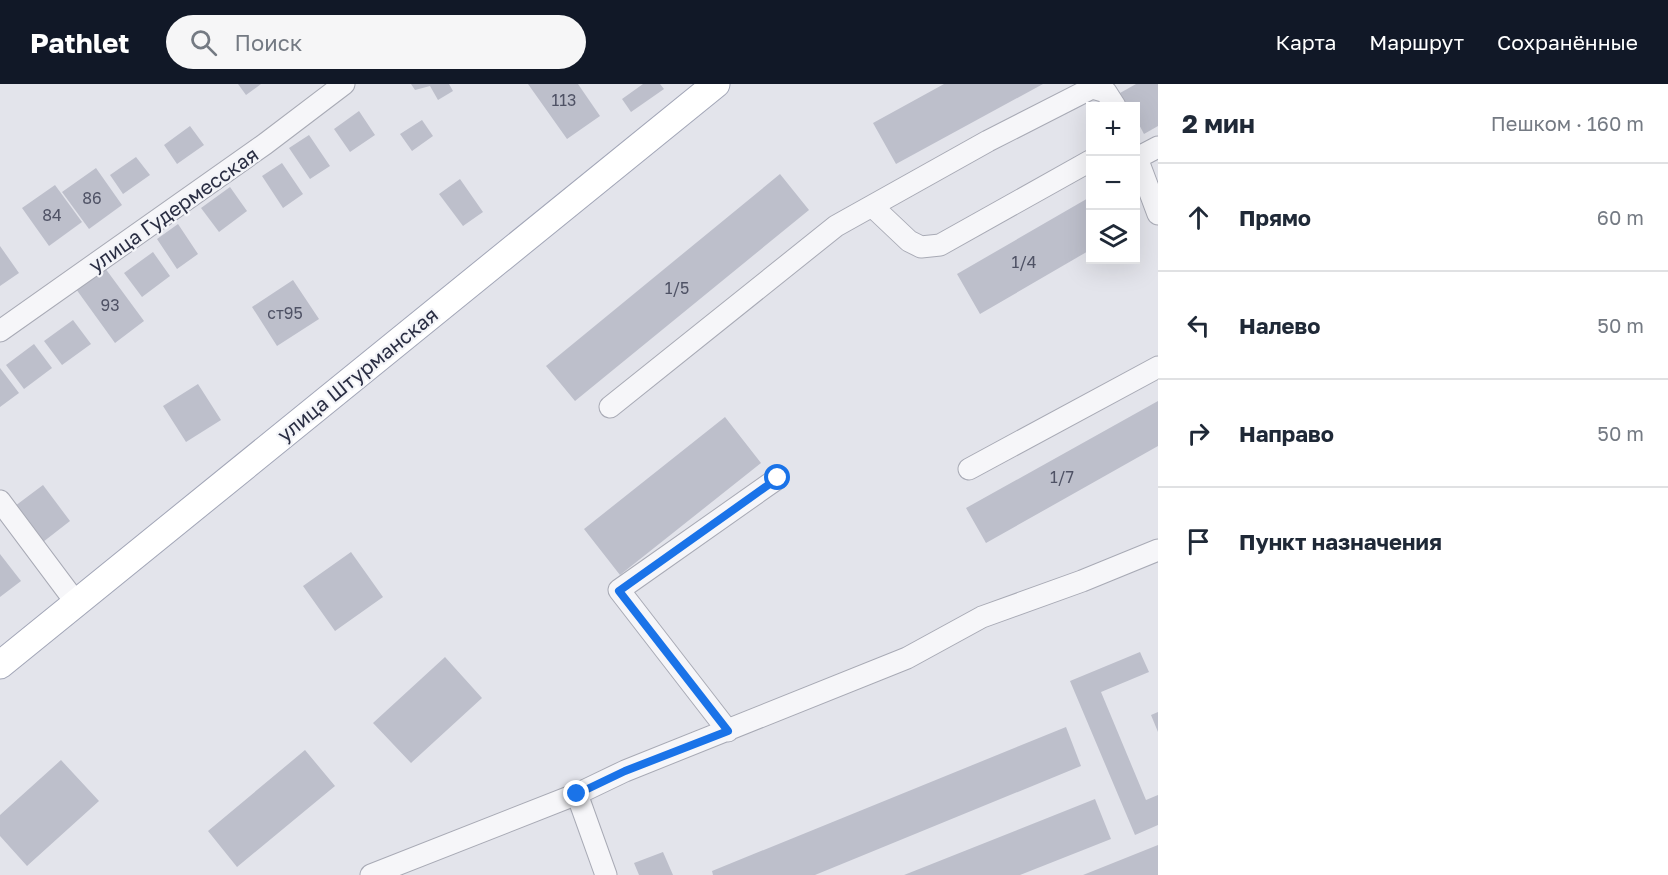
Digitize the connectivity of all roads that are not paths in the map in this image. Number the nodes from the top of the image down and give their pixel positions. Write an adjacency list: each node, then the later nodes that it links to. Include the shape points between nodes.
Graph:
1 (344, 84): 10 (street, улица Гудермесская)
2 (716, 84): 17 (main road, улица Штурманская)
3 (1112, 102): 8 (street, via 1106,92 1092,88)
4 (1158, 147): 5 (street)
5 (1138, 156)
6 (1086, 164): 8 (street, via 940,244 921,248)
7 (1140, 167): 9 (street)
8 (872, 206): 12 (street, via 836,226)
9 (1158, 214)
10 (0, 331)
11 (1158, 366): 13 (street)
12 (610, 407)
13 (969, 469)
14 (778, 478): 19 (street, via 619,591)
15 (0, 501): 17 (street)
16 (1158, 550): 19 (street, via 982,617 907,658)
17 (77, 604): 18 (main road, улица Штурманская)
18 (0, 665)
19 (728, 731): 20 (street)
20 (577, 794): 21 (street); 22 (street)
21 (371, 875)
22 (606, 875)

